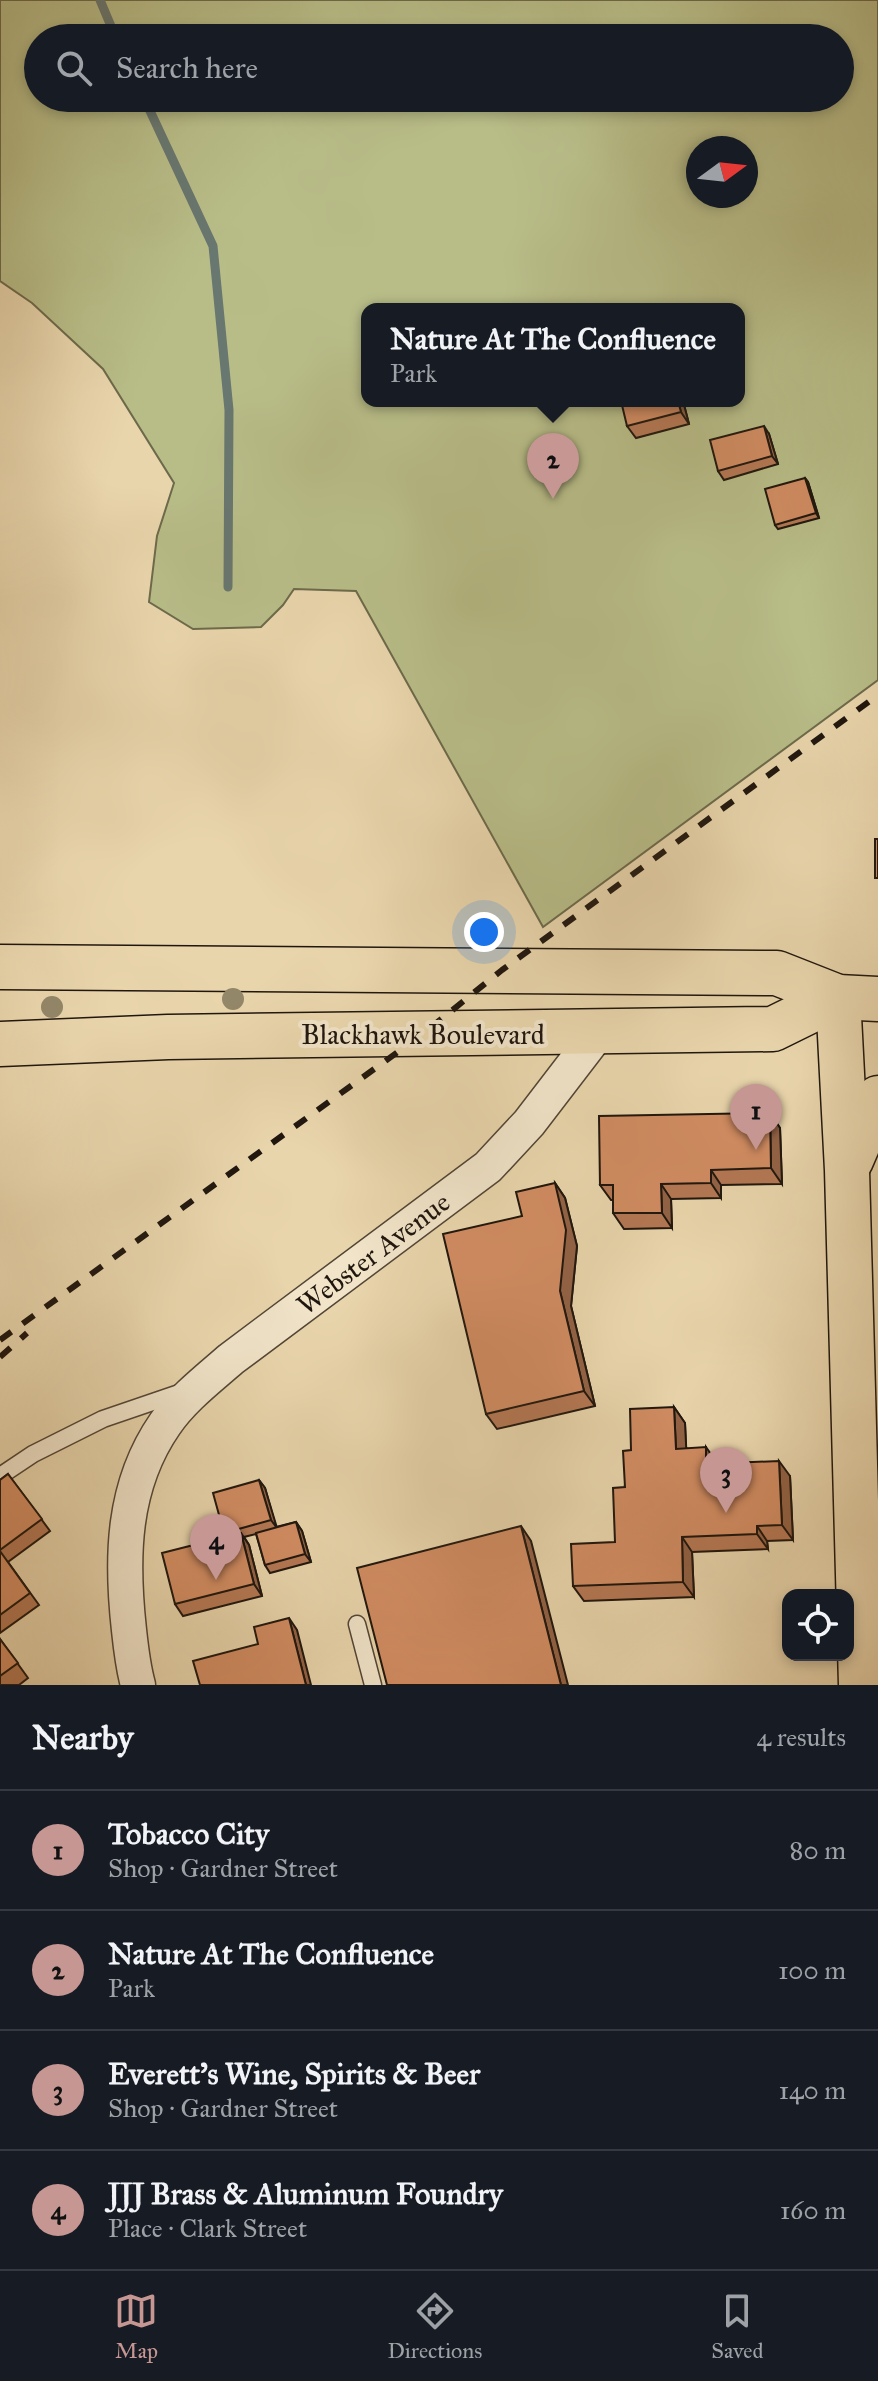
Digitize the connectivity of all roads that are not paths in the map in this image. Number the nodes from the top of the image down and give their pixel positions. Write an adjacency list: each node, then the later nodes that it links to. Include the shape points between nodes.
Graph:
1 (0, 967): 2 (main road, via 777,973)
2 (858, 998): 3 (main road, Blackhawk Boulevard, via 773,1029); 6 (main road)
3 (598, 1033): 4 (main road, Blackhawk Boulevard); 7 (street, Webster Avenue, via 488,1167)
4 (0, 1044)
5 (878, 1098): 6 (main road)
6 (847, 1170): 12 (main road)
7 (199, 1387): 8 (lane, via 103,1419); 10 (street, Webster Avenue, via 166,1423 142,1465 130,1504 124,1557)
8 (0, 1476)
9 (357, 1624): 11 (lane)
10 (130, 1681)
11 (373, 1685)
12 (861, 1685)

